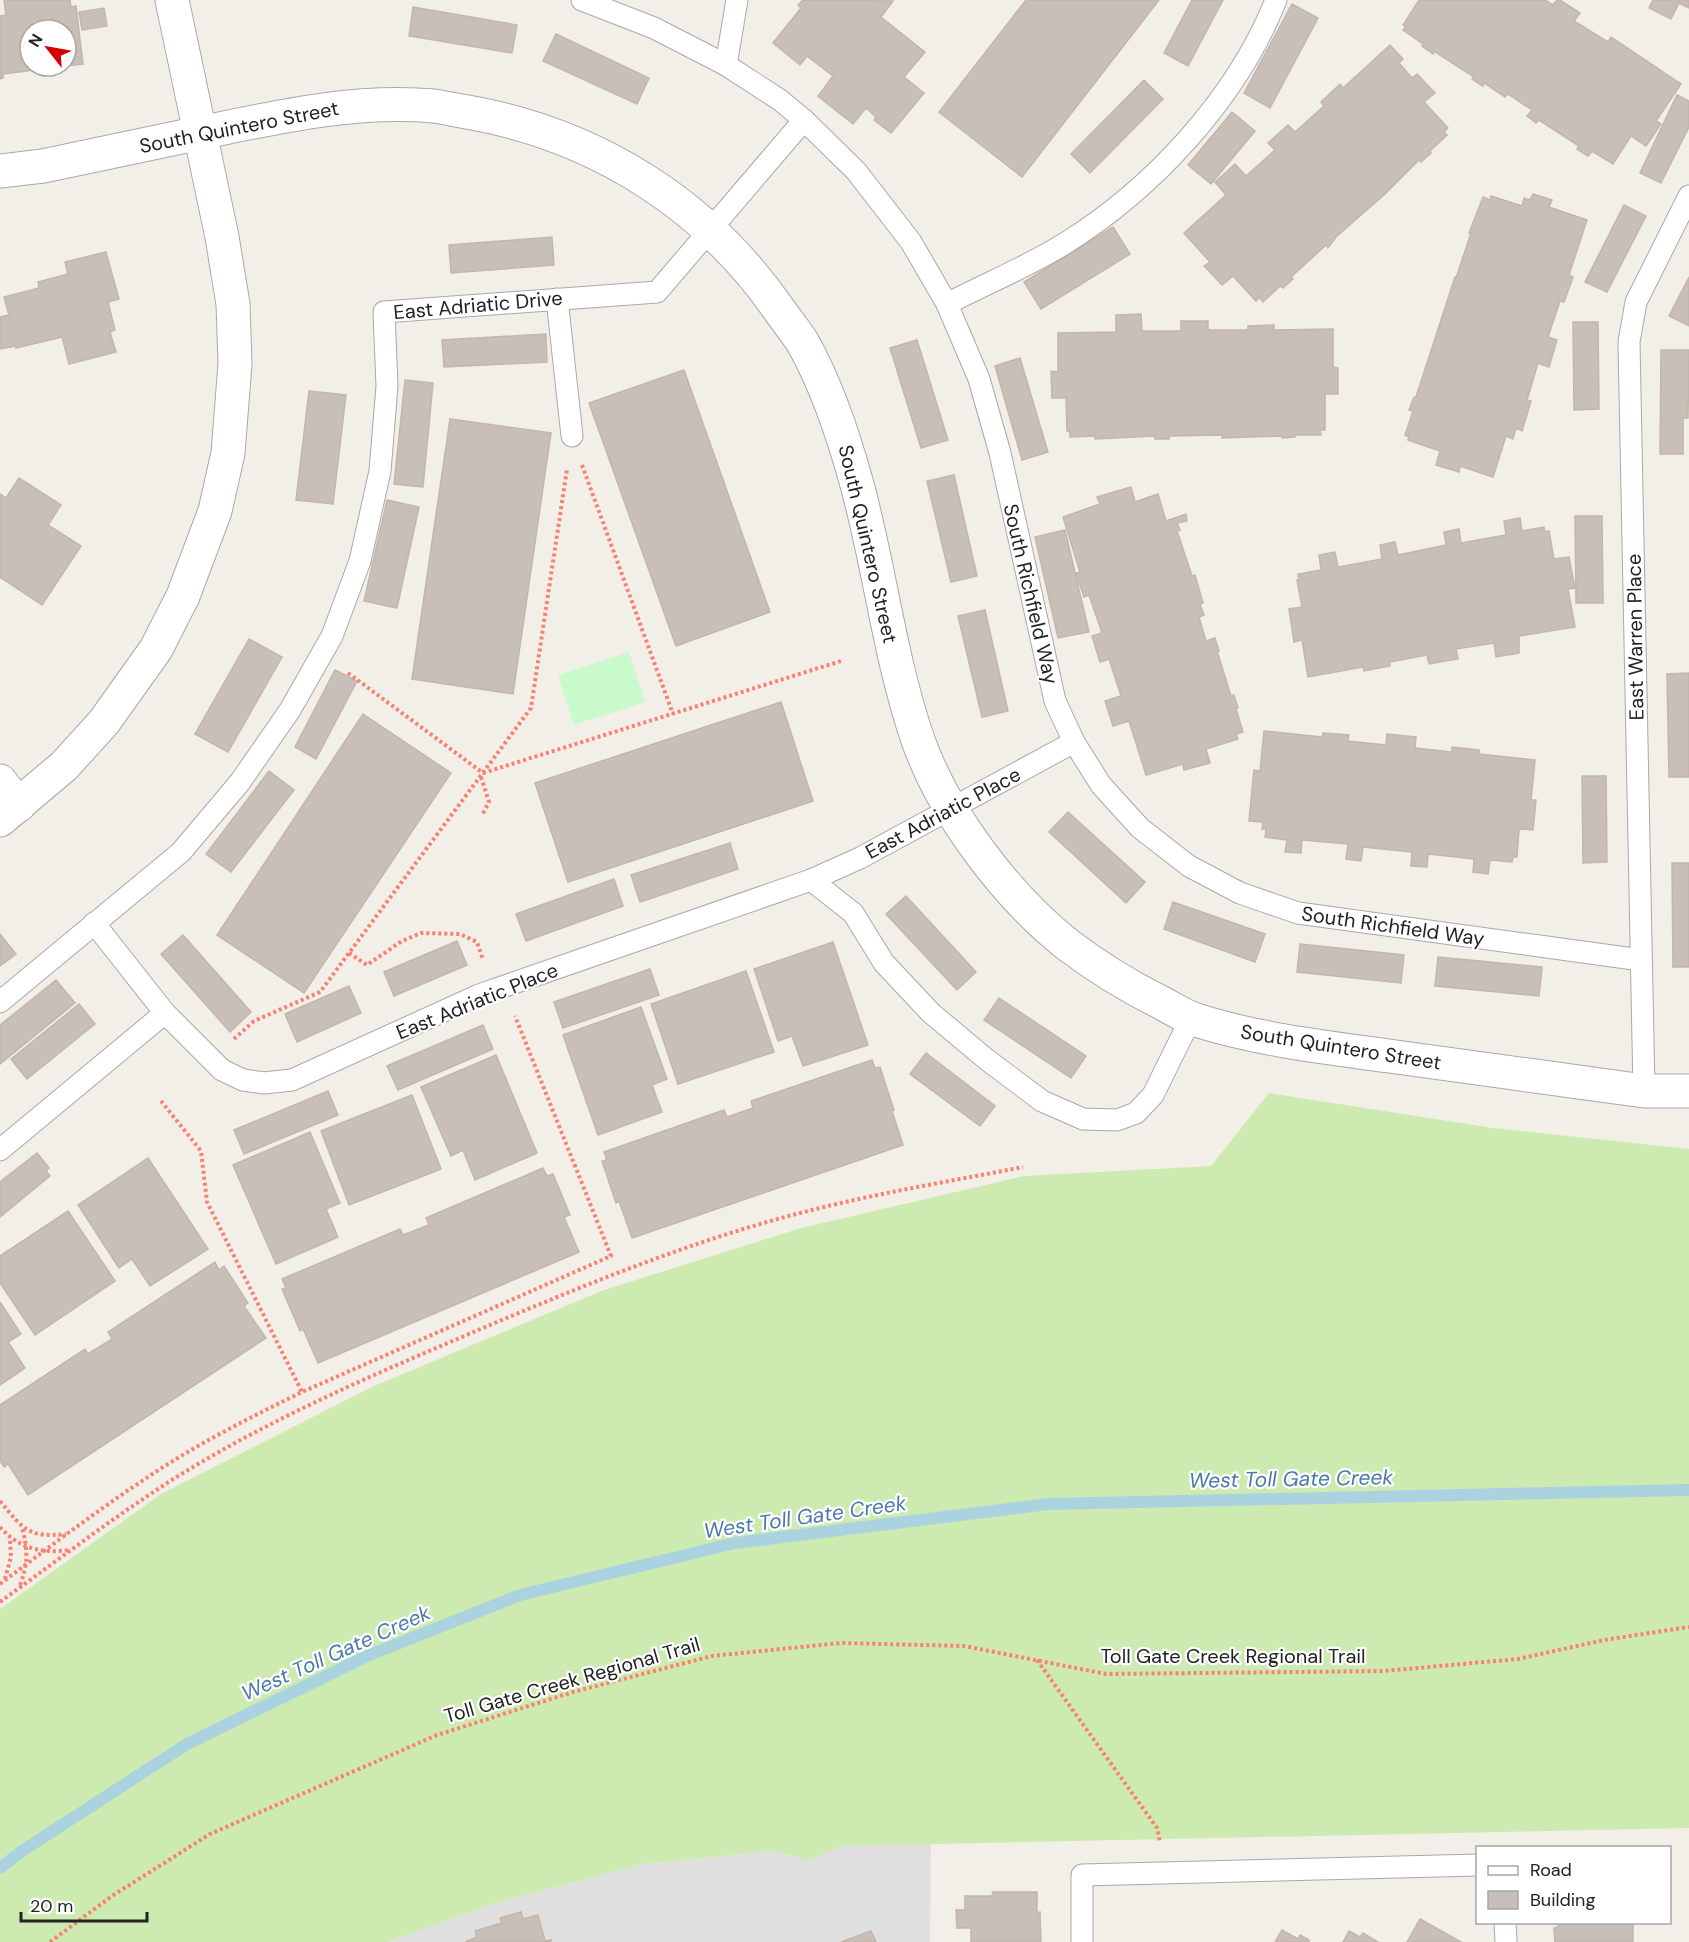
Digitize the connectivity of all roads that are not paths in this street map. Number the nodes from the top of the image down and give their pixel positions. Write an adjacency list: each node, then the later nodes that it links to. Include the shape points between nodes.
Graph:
1 (172, 0): 7 (street)
2 (582, 0): 5 (lane, South Richfield Way, via 654,28)
3 (737, 0): 5 (lane)
4 (1276, 0): 12 (lane, via 1234,79 1188,140 1130,197 1064,244)
5 (726, 65): 6 (lane, South Richfield Way)
6 (804, 120): 10 (lane, East Adriatic Drive); 12 (lane, South Richfield Way, via 856,171 911,242)
7 (200, 133): 8 (street, South Quintero Street); 10 (street, South Quintero Street, via 285,115 360,105 435,106 509,120 580,144 619,165 688,210); 15 (street, via 233,304 235,352 228,453 214,511 183,596 156,648 104,722 64,766)
8 (0, 171)
9 (1689, 196): 19 (lane, East Warren Place, via 1636,302 1629,342)
10 (710, 230): 11 (lane, East Adriatic Drive, via 657,292); 16 (street, South Quintero Street, via 759,281 802,343 835,411 857,483 897,670 919,743)
11 (557, 299): 13 (lane); 18 (lane, East Adriatic Drive, via 384,312 387,386 380,471 360,561 332,636 290,710 240,782 180,852)
12 (947, 304): 14 (lane, South Richfield Way, via 979,379 1000,453 1055,701)
13 (572, 436)
14 (1074, 742): 16 (lane, East Adriatic Place); 19 (lane, South Richfield Way, via 1101,785 1140,828 1189,866 1240,893 1298,913)
15 (6, 802)
16 (951, 808): 17 (lane, East Adriatic Place); 22 (street, South Quintero Street, via 1012,892 1066,944 1129,986)
17 (811, 880): 21 (lane, East Adriatic Place, via 479,995 292,1080 243,1080 222,1070); 22 (lane, via 853,913 884,963 931,1012 1042,1101 1083,1119 1117,1120 1136,1113 1153,1095)
18 (94, 922): 20 (lane, East Adriatic Drive); 21 (lane)
19 (1641, 960): 23 (lane, East Warren Place)
20 (0, 1002)
21 (165, 1013): 25 (lane)
22 (1191, 1018): 23 (street, South Quintero Street, via 1270,1040)
23 (1644, 1091): 24 (street, South Quintero Street)
24 (1689, 1091)
25 (0, 1150)
26 (1476, 1865): 28 (lane, via 1082,1875)
27 (1505, 1924): 29 (lane)
28 (1082, 1942)
29 (1506, 1942)

